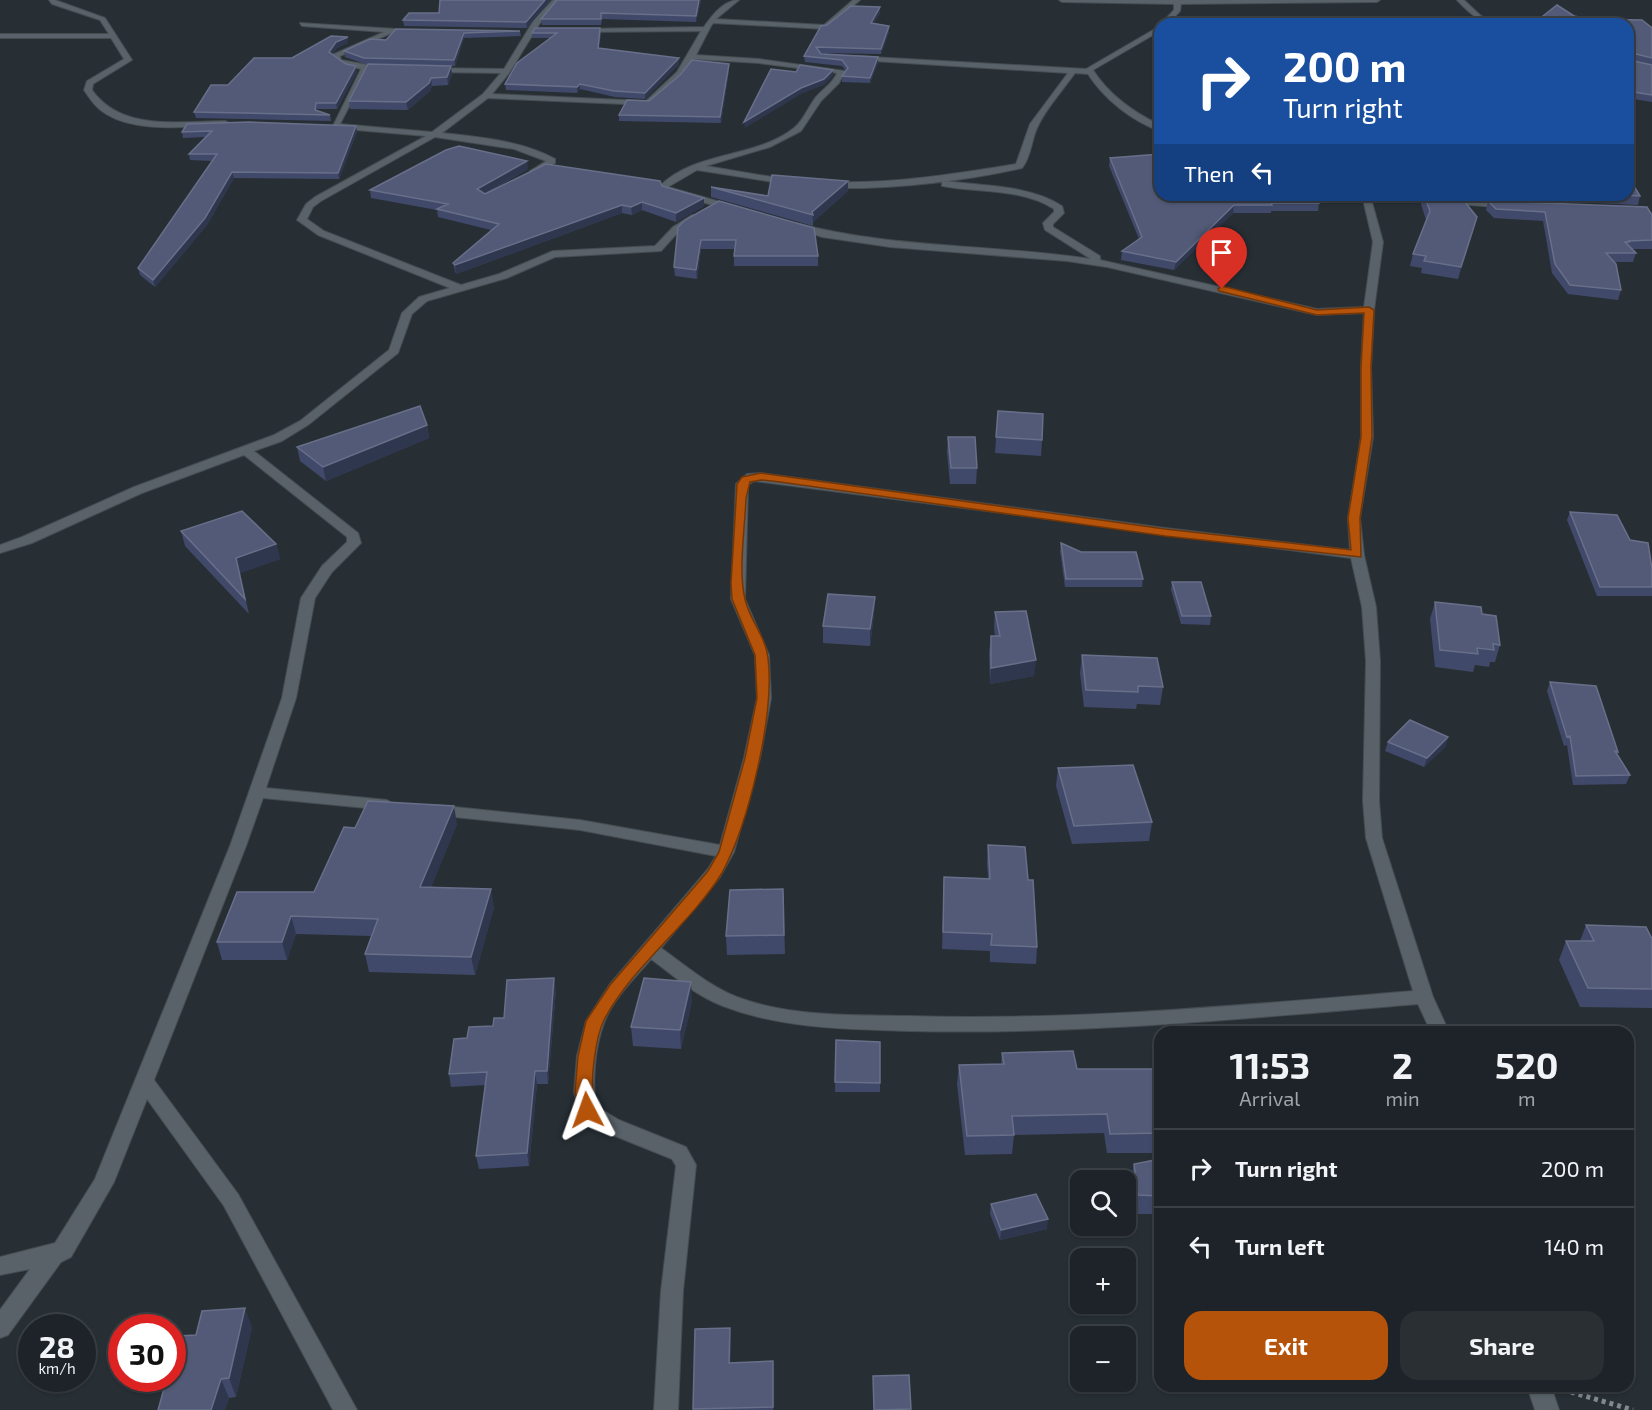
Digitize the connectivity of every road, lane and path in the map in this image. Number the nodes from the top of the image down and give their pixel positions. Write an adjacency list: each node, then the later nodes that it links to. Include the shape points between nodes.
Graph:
1 (52, 0): 23 (street, via 103,19)
2 (557, 0): 18 (street, via 541,15)
3 (736, 0): 13 (street)
4 (857, 0): 13 (street, via 826,27)
5 (1062, 0): 10 (street)
6 (1366, 0): 7 (street)
7 (1371, 0): 8 (street); 10 (street)
8 (1377, 0)
9 (1460, 0): 12 (street)
10 (1179, 2): 11 (street)
11 (1170, 18)
12 (1475, 18)
13 (709, 21): 15 (street)
14 (302, 24): 16 (street)
15 (703, 29): 19 (street); 24 (street)
16 (394, 30): 17 (street); 26 (street, via 336,55 338,61)
17 (404, 30)
18 (536, 30): 20 (street); 29 (street)
19 (573, 31)
20 (519, 32)
21 (1154, 32): 31 (street, via 1094,65 1089,69)
22 (0, 36): 23 (street)
23 (111, 36): 33 (street, via 128,60 90,83 88,90 101,107 114,115 152,122)
24 (690, 57): 32 (street, via 681,74 646,103); 38 (street, via 814,66 839,70 842,74 796,130 768,144)
25 (843, 57): 30 (street)
26 (365, 68): 27 (street); 35 (street)
27 (398, 69)
28 (420, 69): 29 (street)
29 (506, 71): 32 (street)
30 (1072, 72): 31 (street); 40 (street, via 1036,119 1025,141 1022,164)
31 (1091, 72): 36 (street, via 1107,93)
32 (487, 96): 37 (street)
33 (233, 124)
34 (323, 126): 35 (street)
35 (334, 126): 37 (street)
36 (1154, 126)
37 (433, 133): 39 (street, via 501,145 552,161); 50 (street, via 318,199 302,220 321,233)
38 (697, 167): 41 (street); 45 (street, via 664,189)
39 (523, 178)
40 (927, 181): 42 (street); 49 (street, via 1055,203 1059,213 1047,228)
41 (800, 184)
42 (821, 185)
43 (1368, 201): 51 (street, via 1378,242)
44 (1455, 201): 46 (street)
45 (719, 204): 47 (street); 50 (street, via 681,225 658,249 553,254 502,276)
46 (1515, 206)
47 (741, 210)
48 (782, 222): 49 (street, via 822,234 890,244)
49 (1107, 264): 51 (street, via 1302,310)
50 (459, 288): 52 (street, via 413,306 394,351 322,411 278,438)
51 (1369, 310): 54 (street, via 1367,437 1354,518)
52 (246, 451): 53 (street, via 138,489); 55 (street, via 355,540 327,569 309,598 289,698)
53 (0, 549)
54 (1357, 555): 56 (street, via 772,478 746,480 741,498 738,599 762,655 764,698); 58 (street, via 1369,607 1373,661 1374,838)
55 (256, 792): 56 (street, via 580,825); 60 (street)
56 (726, 852): 57 (street, via 714,873)
57 (651, 950): 58 (street, via 731,1002 756,1010 846,1020 974,1026 1096,1023); 67 (street, via 616,989 595,1021 584,1092 587,1110 612,1126 679,1153 686,1165 672,1291)
58 (1424, 996): 59 (street)
59 (1437, 1026)
60 (145, 1082): 61 (street, via 104,1182 69,1243); 66 (street, via 231,1200)
61 (53, 1255): 62 (street); 63 (street)
62 (0, 1266)
63 (0, 1328)
64 (1550, 1392): 68 (street)
65 (1565, 1392): 69 (path)
66 (345, 1410)
67 (666, 1410)
68 (1548, 1410)
69 (1633, 1410)

